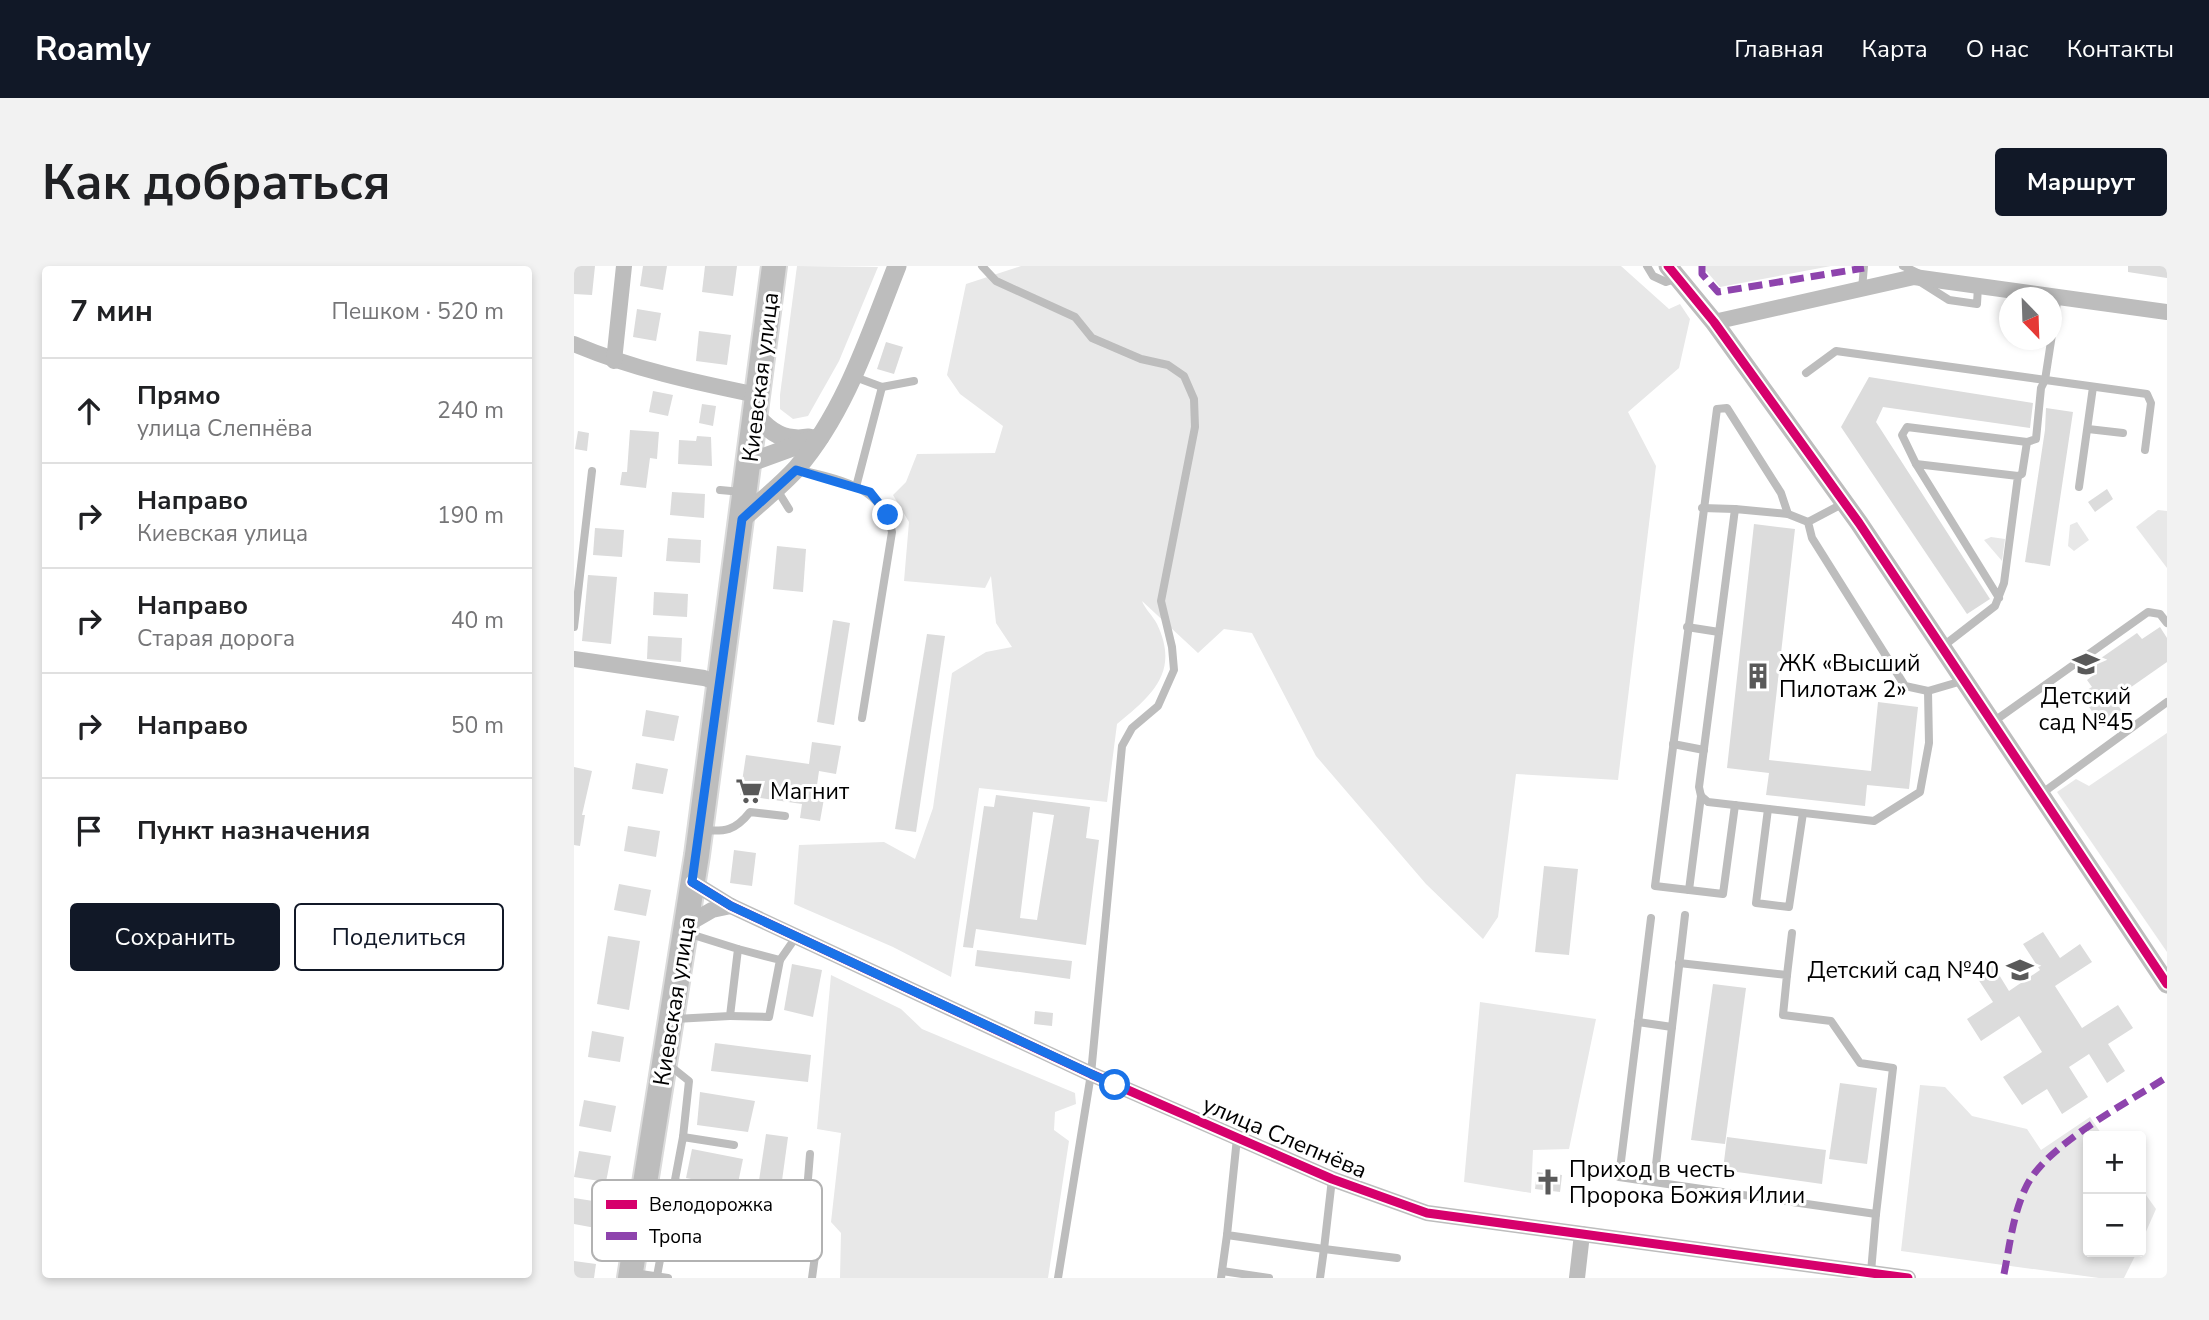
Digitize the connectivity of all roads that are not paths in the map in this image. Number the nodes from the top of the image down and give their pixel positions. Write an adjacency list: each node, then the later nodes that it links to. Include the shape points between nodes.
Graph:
1 (624, 266): 17 (street)
2 (774, 266): 24 (main road, Киевская улица)
3 (897, 266): 19 (street)
4 (982, 266): 87 (lane, via 996,281 1075,317 1092,338 1140,359 1168,365 1184,376 1194,399 1195,427 1161,601 1174,670 1157,706 1132,728 1122,746)
5 (1647, 266): 7 (lane, via 1665,282)
6 (1864, 266): 10 (lane)
7 (1673, 272): 14 (street)
8 (1908, 272): 9 (street); 9 (lane, via 1949,300 1977,304); 10 (street)
9 (1978, 286): 11 (street)
10 (1862, 289): 14 (street)
11 (1999, 289)
12 (2062, 297): 13 (street)
13 (2167, 312)
14 (1714, 322): 40 (street)
15 (574, 344): 17 (street)
16 (2050, 350): 20 (lane)
17 (614, 361): 24 (street)
18 (1806, 373): 20 (lane, via 1836,351)
19 (852, 376): 22 (lane); 27 (street)
20 (2045, 380): 23 (lane); 28 (lane, via 2036,439)
21 (914, 381): 22 (lane)
22 (882, 387): 35 (lane)
23 (2093, 387): 25 (lane); 29 (lane, via 2147,394 2151,403)
24 (755, 404): 27 (street, via 775,435 791,440); 30 (main road, Киевская улица)
25 (2088, 429): 26 (lane); 36 (lane)
26 (2123, 433)
27 (821, 436): 30 (street); 32 (street)
28 (2027, 442): 31 (lane, via 1907,427 1902,435); 34 (lane)
29 (2144, 450)
30 (749, 463): 32 (street, via 779,472); 39 (main road, Киевская улица)
31 (1916, 464): 34 (lane); 47 (lane)
32 (796, 470): 35 (lane); 37 (street)
33 (592, 471): 49 (lane)
34 (2018, 476): 47 (lane)
35 (856, 487): 58 (lane, via 880,502 892,532)
36 (2078, 487)
37 (776, 488): 42 (lane); 45 (street)
38 (720, 490): 39 (lane)
39 (745, 492): 45 (main road, Киевская улица)
40 (1844, 503): 46 (lane); 52 (street)
41 (1702, 508): 43 (lane); 44 (lane, via 1717,409 1727,408 1781,493); 50 (lane)
42 (789, 509)
43 (1735, 509): 44 (lane); 51 (lane)
44 (1788, 514): 46 (lane)
45 (742, 519): 55 (main road, Киевская улица)
46 (1808, 522): 56 (lane, via 1812,538 1905,686)
47 (1999, 598): 52 (lane)
48 (2167, 623): 59 (lane, via 2160,614 2148,612)
49 (574, 627)
50 (1687, 627): 51 (lane); 60 (lane)
51 (1719, 632): 61 (lane)
52 (1942, 647): 54 (street)
53 (574, 659): 55 (street)
54 (1965, 680): 56 (lane); 59 (street)
55 (719, 683): 68 (main road, Киевская улица)
56 (1928, 691): 66 (lane, via 1929,743 1920,792 1874,821)
57 (2167, 702): 62 (lane)
58 (862, 718)
59 (1993, 722): 62 (street)
60 (1673, 744): 61 (lane); 70 (lane, via 1655,886)
61 (1704, 750): 63 (lane)
62 (2041, 794): 81 (street)
63 (1701, 796): 64 (lane, via 1708,802); 70 (lane)
64 (1735, 805): 65 (lane); 70 (lane, via 1723,894)
65 (1768, 809): 66 (lane); 66 (lane, via 1756,903 1789,907)
66 (1803, 813)
67 (785, 816): 68 (lane, via 750,812 739,826 727,831)
68 (700, 830): 69 (main road, Киевская улица)
69 (692, 882): 71 (street, улица Слепнёва); 74 (main road, Киевская улица)
70 (1689, 890)
71 (731, 906): 74 (street, via 712,910); 76 (street, улица Слепнёва)
72 (1685, 915): 79 (lane)
73 (1651, 918): 84 (lane)
74 (685, 928): 77 (lane); 83 (main road, Киевская улица)
75 (1792, 933): 80 (lane)
76 (797, 936): 78 (lane); 87 (street, улица Слепнёва)
77 (738, 949): 78 (lane); 82 (lane)
78 (780, 960): 82 (lane, via 769,1017)
79 (1679, 963): 80 (lane); 85 (lane)
80 (1787, 975): 97 (lane, via 1783,1016 1831,1021 1860,1063 1893,1068)
81 (2167, 984)
82 (730, 1016): 83 (lane)
83 (672, 1020): 86 (main road, Киевская улица)
84 (1639, 1023): 85 (lane); 96 (lane, via 1619,1177)
85 (1672, 1027): 96 (lane)
86 (665, 1062): 88 (lane, via 689,1081); 93 (main road, Киевская улица)
87 (1091, 1074): 89 (street, улица Слепнёва); 111 (lane)
88 (683, 1136): 90 (lane); 94 (lane)
89 (1237, 1138): 92 (street, улица Слепнёва); 99 (lane)
90 (734, 1145)
91 (810, 1154): 95 (lane)
92 (1332, 1179): 98 (street, улица Слепнёва, via 1427,1213); 100 (lane)
93 (646, 1180)
94 (675, 1180)
95 (808, 1180)
96 (1654, 1182): 97 (lane)
97 (1876, 1214): 106 (lane)
98 (1583, 1234): 105 (street, улица Слепнёва); 114 (street)
99 (1227, 1235): 100 (lane); 107 (lane)
100 (1324, 1249): 101 (lane); 113 (lane)
101 (1397, 1258)
102 (654, 1261): 104 (lane)
103 (661, 1261): 108 (lane)
104 (632, 1269): 108 (lane)
105 (1828, 1272): 106 (street, улица Слепнёва)
106 (1871, 1272): 115 (street, улица Слепнёва)
107 (1221, 1275): 109 (lane)
108 (657, 1276): 110 (lane)
109 (1251, 1277): 112 (lane)
110 (668, 1278)
111 (1058, 1278)
112 (1269, 1278)
113 (1320, 1278)
114 (1577, 1278)
115 (1908, 1278)

